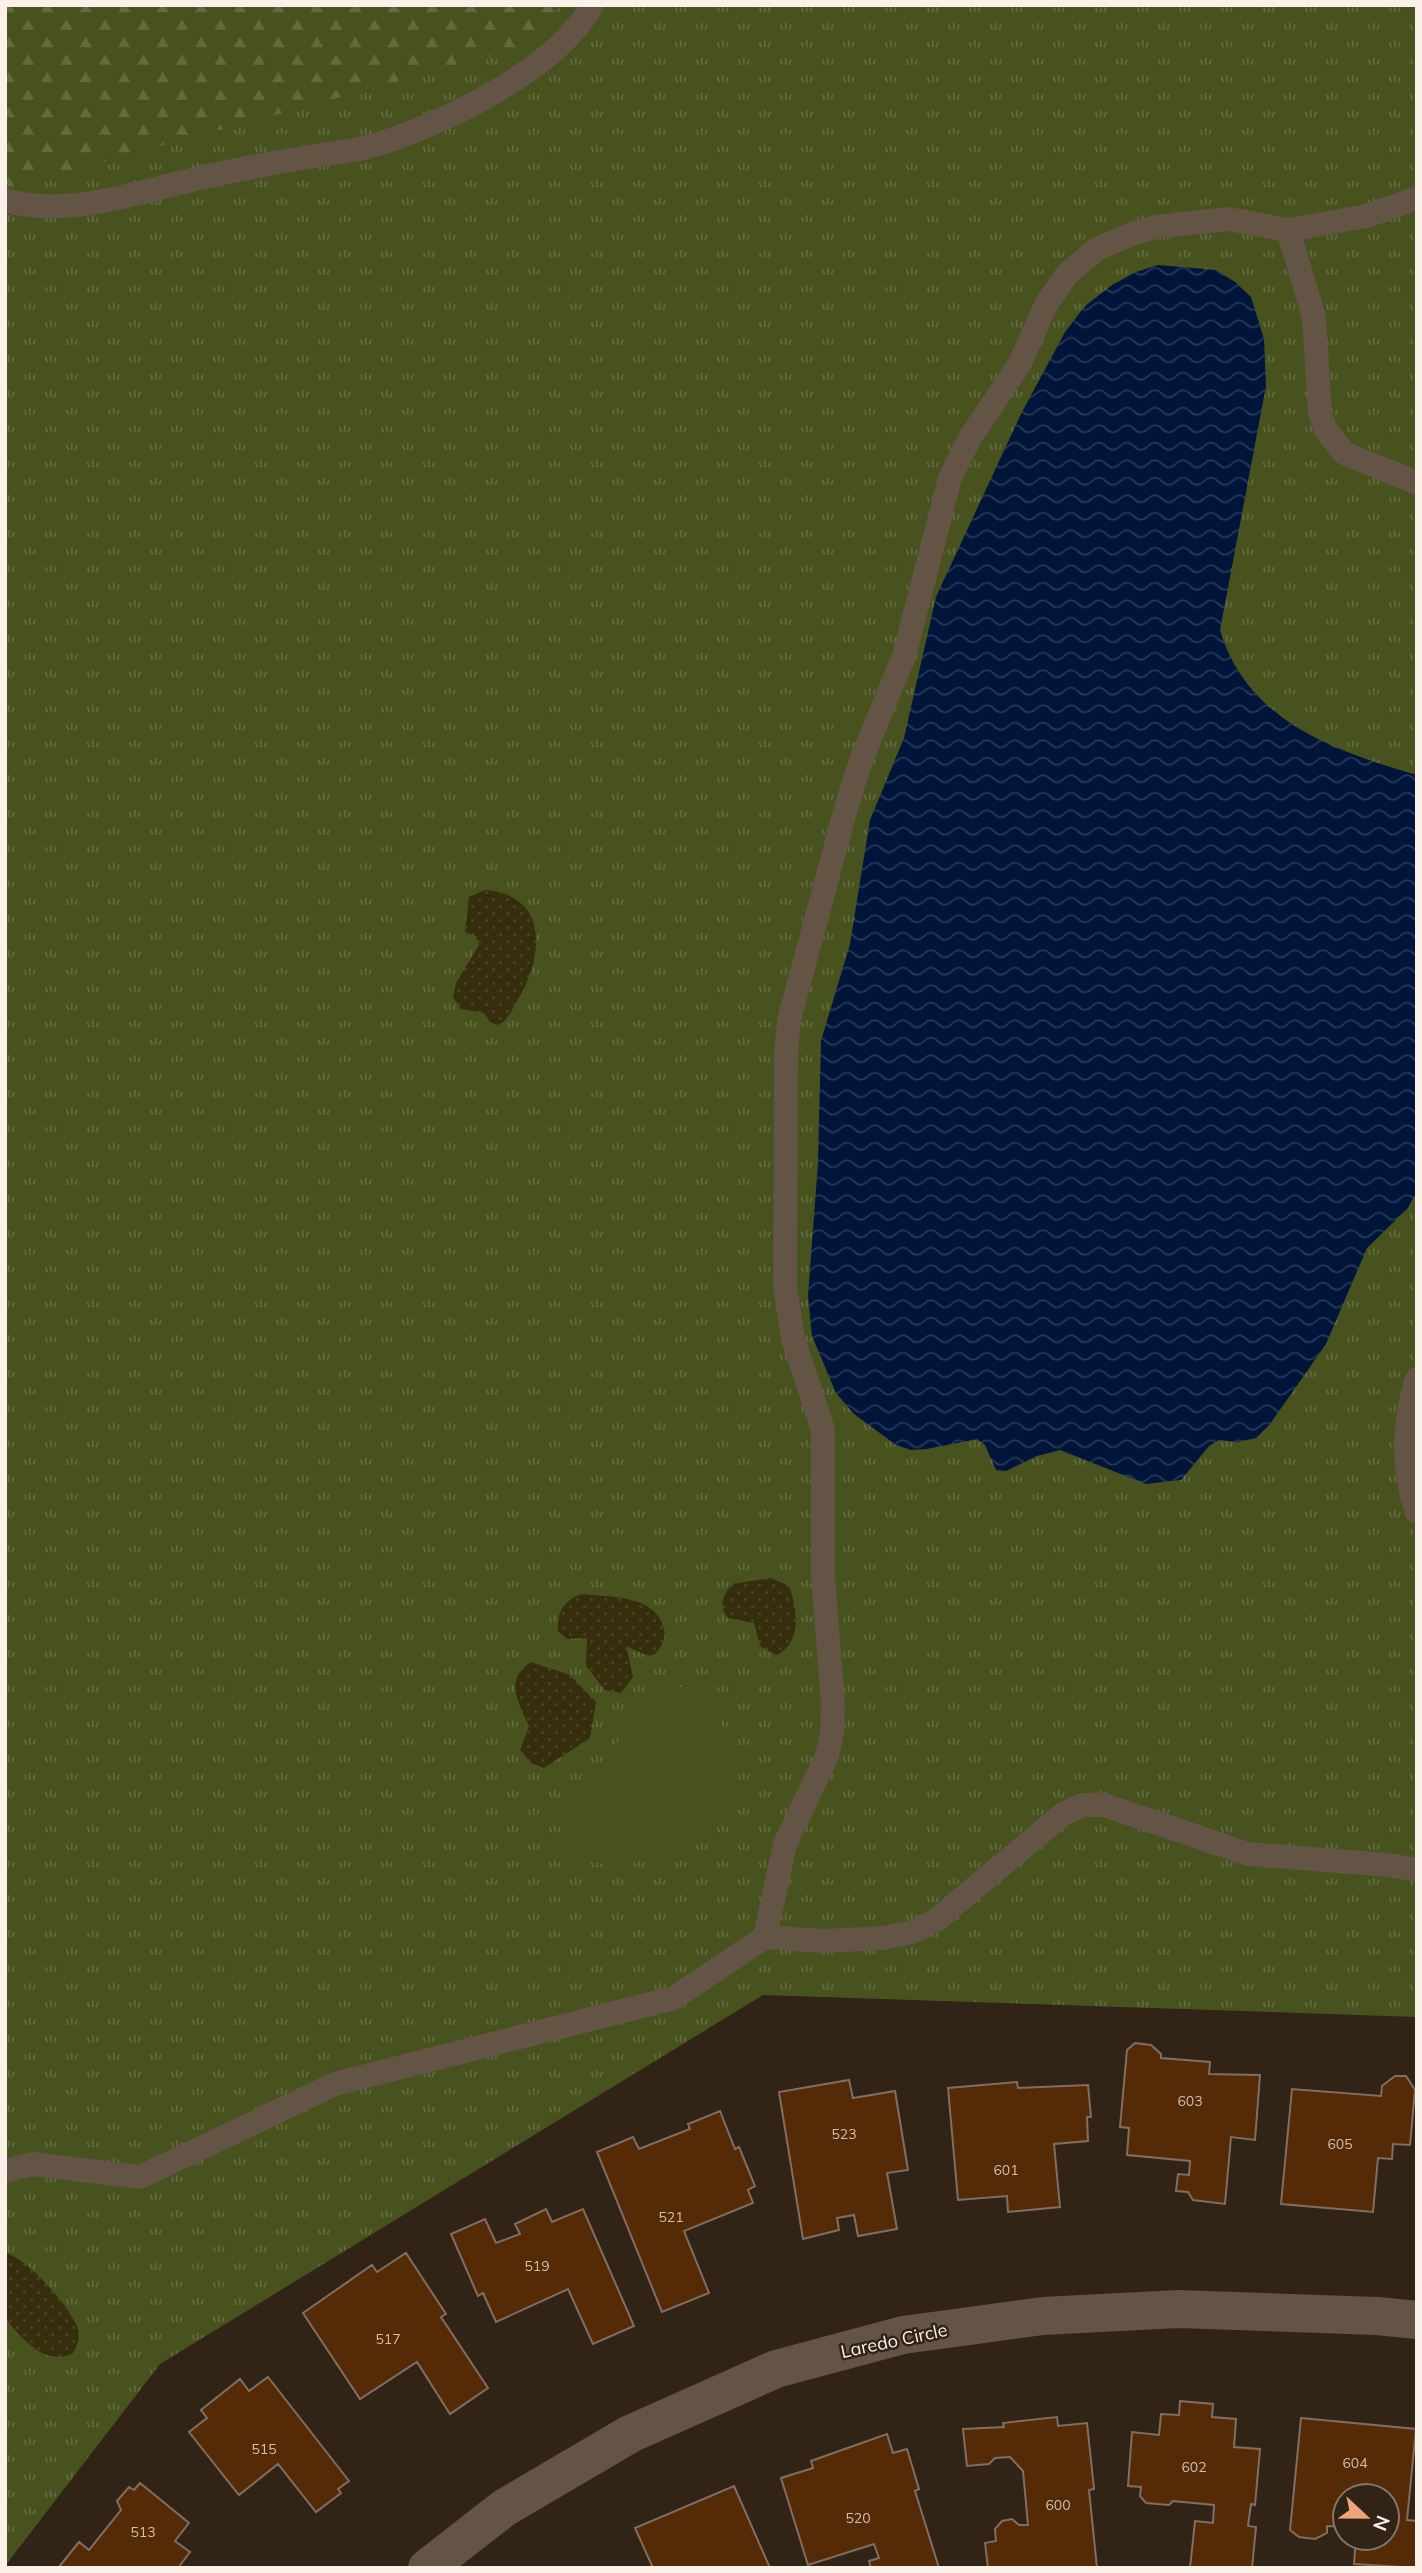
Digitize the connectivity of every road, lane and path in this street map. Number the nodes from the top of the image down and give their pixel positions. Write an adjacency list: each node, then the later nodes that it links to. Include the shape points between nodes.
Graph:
1 (592, 5): 3 (lane, via 571,36 520,76 458,110 366,148 67,205 32,206)
2 (1417, 198): 4 (lane, via 1388,211)
3 (5, 200)
4 (1288, 230): 5 (lane, via 1314,317 1325,429 1344,453); 9 (lane, via 1228,219 1156,228 1097,249 1067,274 950,478 904,656 846,808 795,990 786,1055 785,1286 793,1339 823,1430 822,1576 832,1661 832,1732 822,1767 785,1844)
5 (1417, 483)
6 (1417, 1379): 7 (lane, via 1406,1455)
7 (1417, 1512)
8 (1417, 1870): 9 (lane, via 1248,1854 1140,1815 1104,1805 1083,1805 1063,1814 935,1921 912,1932 823,1941)
9 (765, 1937): 10 (lane, via 674,1997 335,2084 140,2177 32,2164)
10 (5, 2171)
11 (1417, 2320): 12 (street, Laredo Circle, via 1178,2309 1043,2316 903,2335 776,2369 630,2434 504,2508)
12 (427, 2568)

